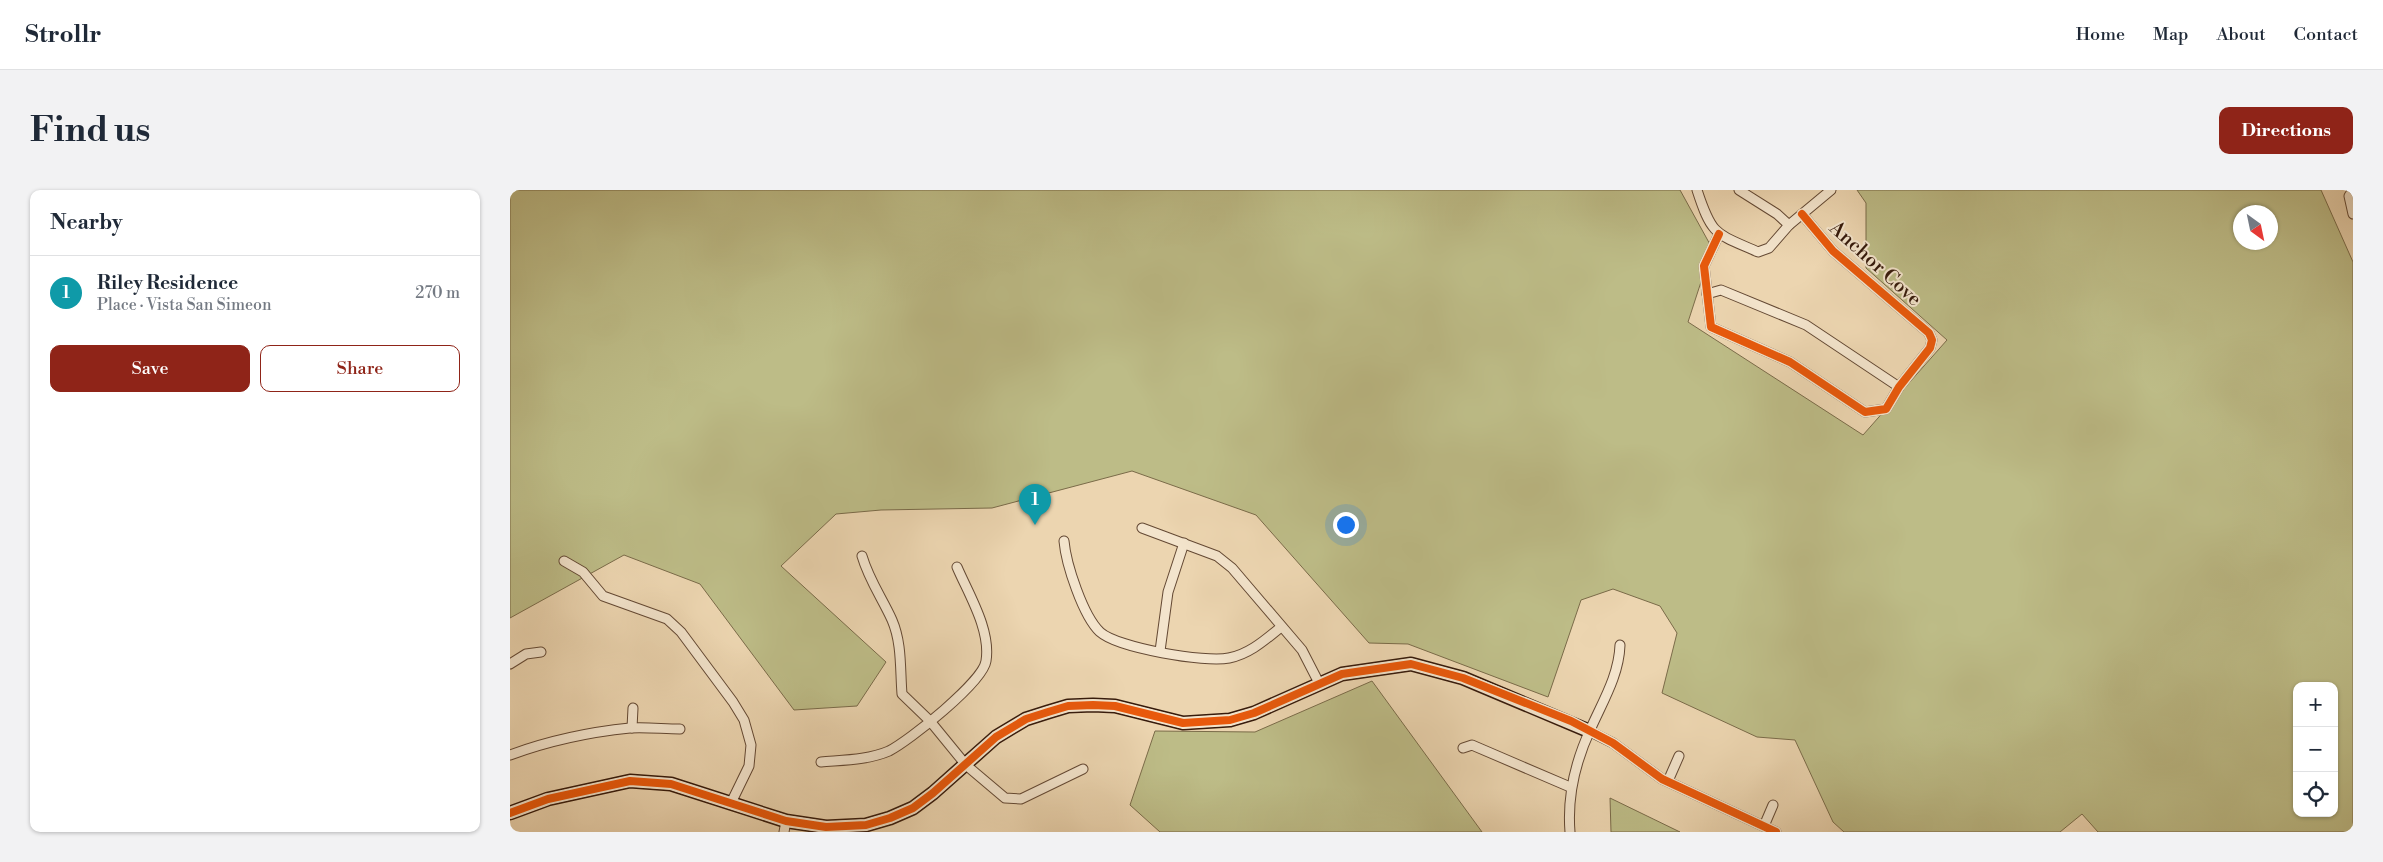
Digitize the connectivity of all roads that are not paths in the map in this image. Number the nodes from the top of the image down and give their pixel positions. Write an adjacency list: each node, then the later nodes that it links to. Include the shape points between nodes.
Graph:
1 (1697, 190): 8 (street, via 1707,220)
2 (1739, 190): 7 (street)
3 (1831, 190): 5 (street)
4 (2351, 193): 6 (street)
5 (1802, 214): 7 (street); 10 (street, Anchor Cove, via 1833,250 1929,333 1932,340 1930,348)
6 (2353, 214)
7 (1789, 225): 8 (street, via 1769,248 1758,252)
8 (1719, 234): 9 (street, via 1704,266)
9 (1707, 294): 10 (street, via 1721,290 1806,325); 10 (street, via 1711,327 1790,362 1865,412 1886,409)
10 (1899, 387)
11 (1142, 528): 13 (street)
12 (1064, 541): 19 (street, via 1066,556 1091,622 1108,638)
13 (1184, 543): 17 (street, via 1217,556 1232,568); 19 (street, via 1168,592)
14 (862, 556): 24 (street, via 868,577 892,621 901,658 902,694)
15 (564, 561): 36 (street, via 583,572 603,596 666,619 681,632 733,702 744,720 751,745 749,766)
16 (957, 567): 24 (street, via 983,629 986,662 976,682)
17 (1281, 627): 19 (street, via 1256,647 1230,658 1201,659); 22 (street, via 1302,650)
18 (1620, 645): 27 (street, via 1616,672)
19 (1160, 651)
20 (541, 652): 21 (street, via 526,654)
21 (510, 664)
22 (1319, 683): 27 (street, via 1366,669 1411,664 1462,678); 32 (street, via 1254,713 1230,720 1183,723 1115,706 1068,706 1026,719 996,737)
23 (633, 708): 25 (street)
24 (930, 720): 31 (street, via 888,751 866,758); 32 (street)
25 (632, 728): 26 (street); 29 (street, via 530,747)
26 (680, 729)
27 (1589, 731): 34 (street, via 1613,743); 35 (street)
28 (1463, 748): 35 (street, via 1472,745)
29 (510, 755)
30 (1679, 756): 34 (street)
31 (822, 762)
32 (966, 765): 33 (street, via 1005,798 1021,799); 40 (street, via 923,801 879,822 839,828)
33 (1083, 769)
34 (1668, 782): 39 (street)
35 (1570, 787): 41 (street)
36 (731, 804): 38 (street, via 671,784 630,781 548,799); 40 (street)
37 (1773, 805): 39 (street)
38 (510, 814)
39 (1764, 826): 42 (street)
40 (785, 827)
41 (1570, 832)
42 (1776, 832)

